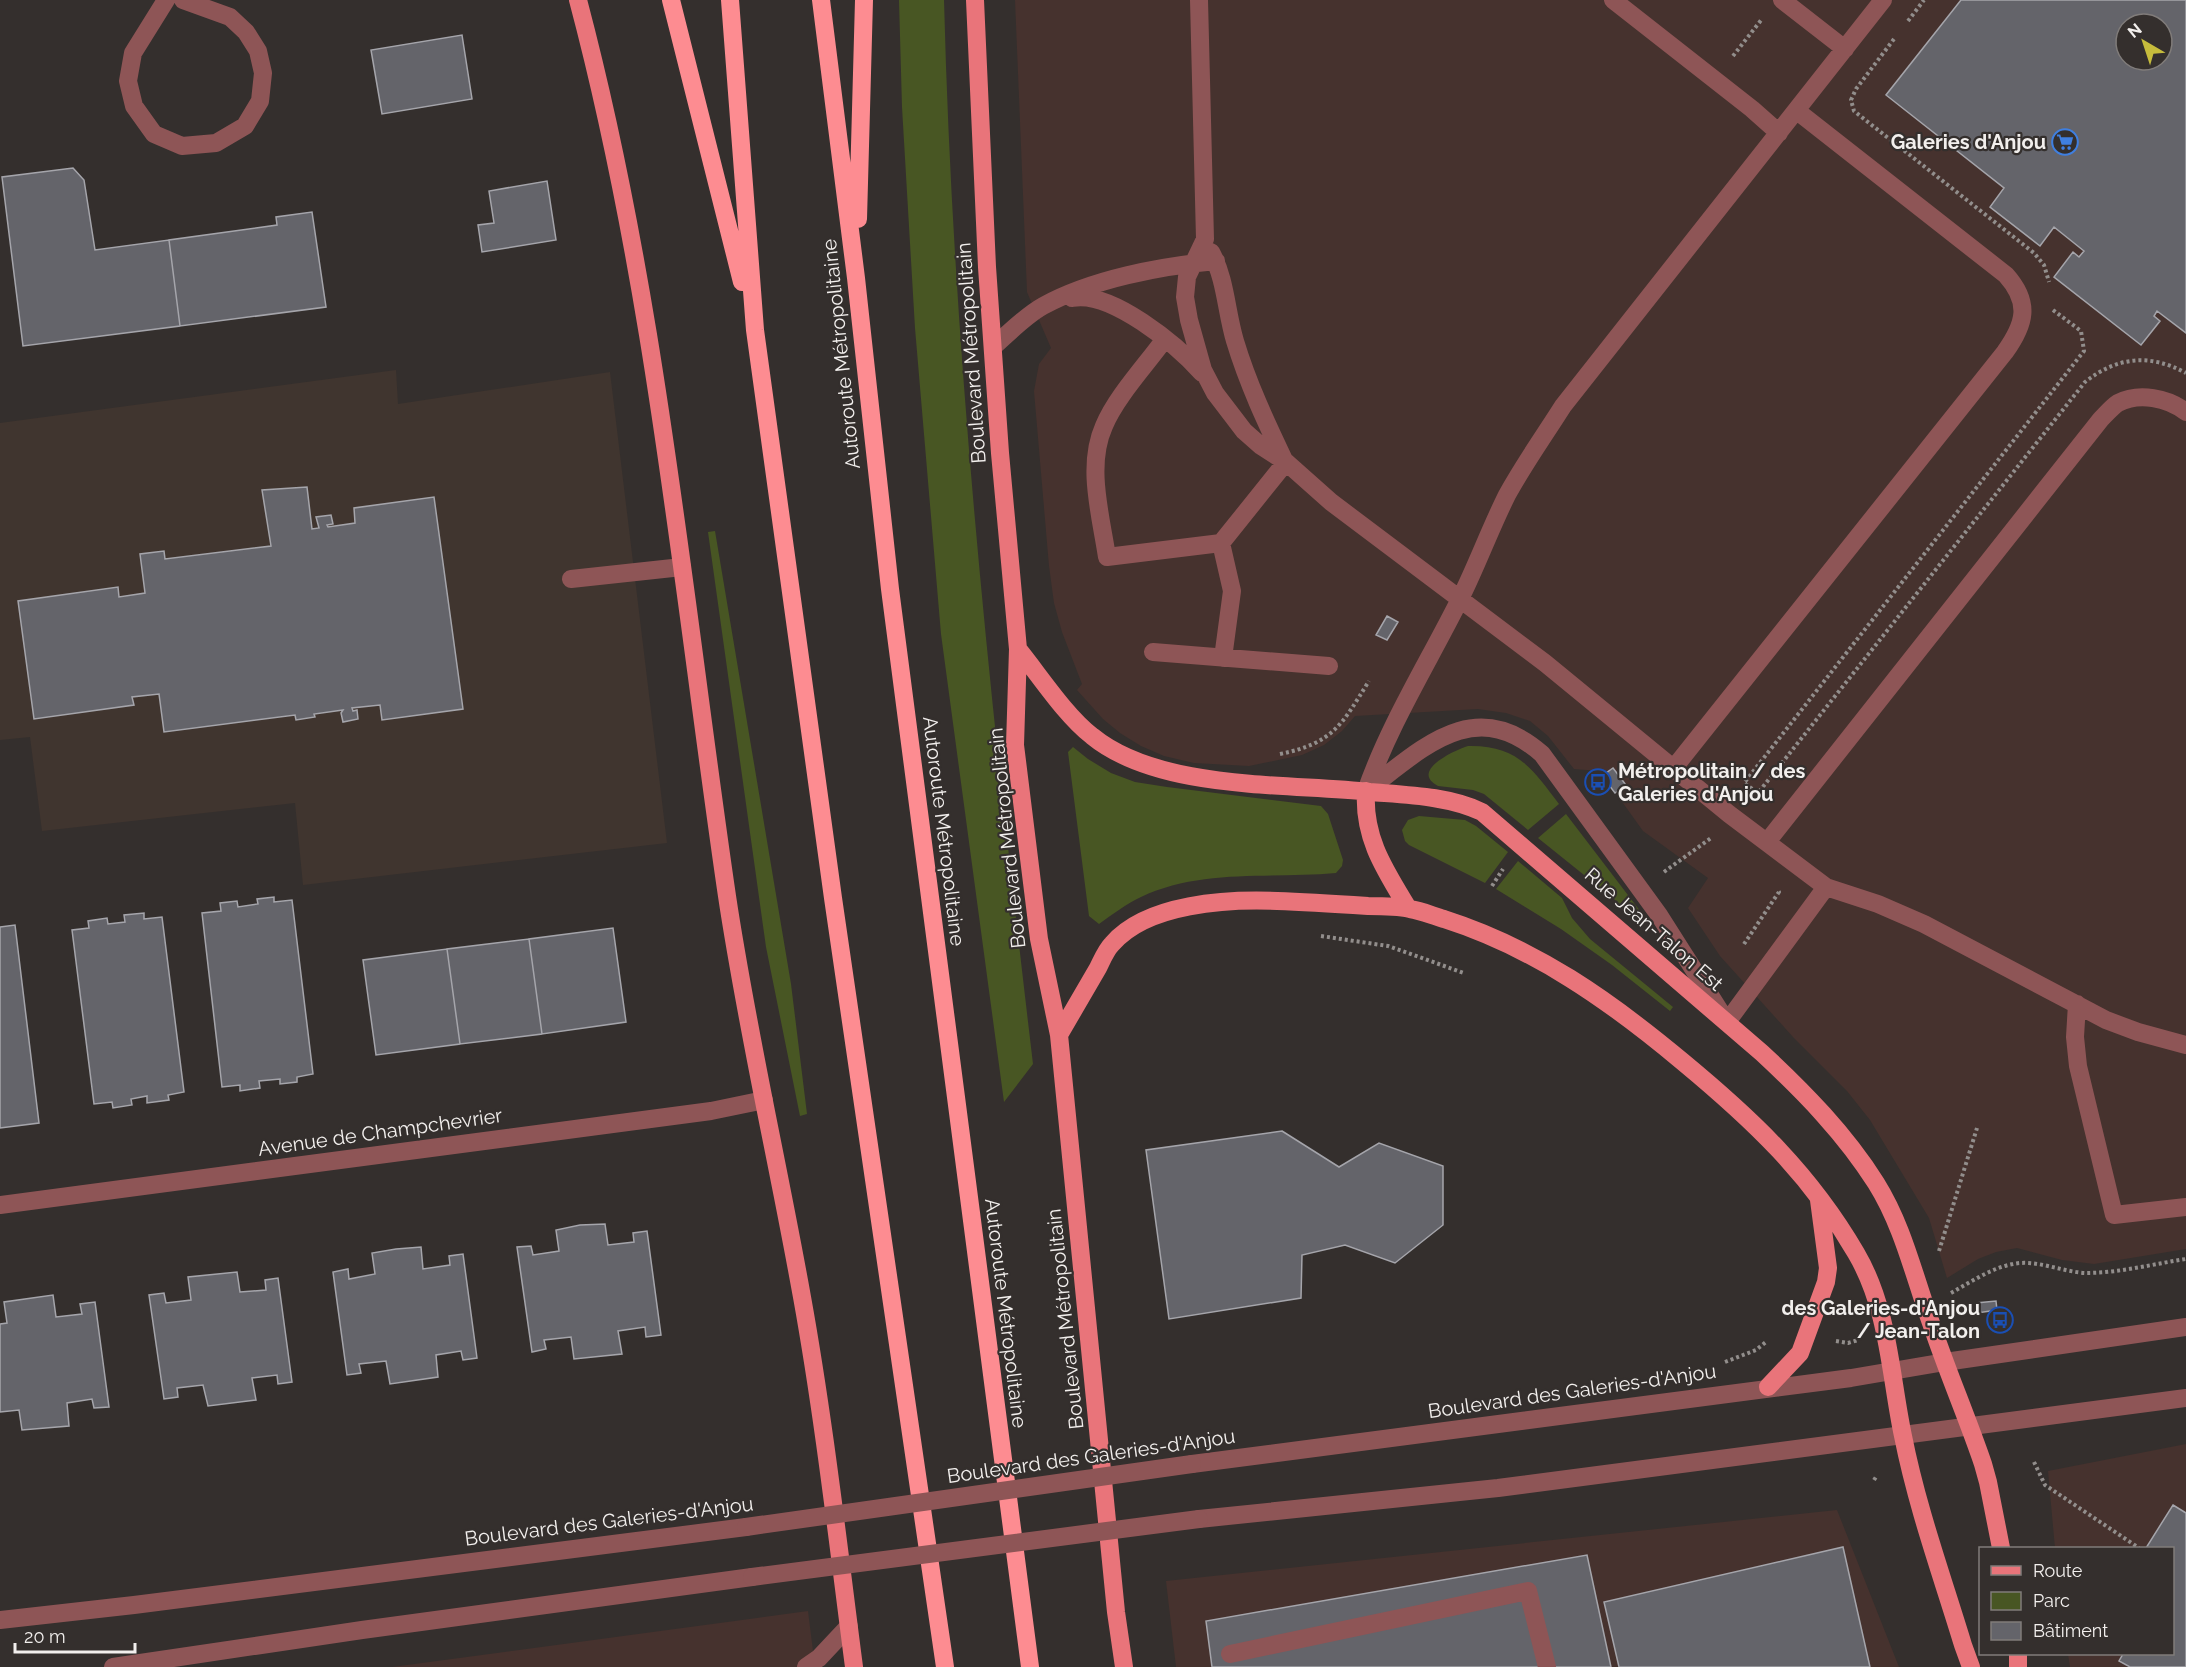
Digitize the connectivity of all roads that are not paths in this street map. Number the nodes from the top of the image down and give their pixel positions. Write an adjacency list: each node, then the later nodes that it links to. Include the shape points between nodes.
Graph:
1 (166, 0): 2 (street, via 133,53 128,81 134,106 154,134 182,146 216,143 245,126 260,101 263,73 258,51 230,17)
2 (183, 0)
3 (578, 0): 28 (main road, via 620,177 647,324)
4 (670, 0): 21 (highway)
5 (730, 0): 21 (highway)
6 (821, 0): 19 (highway, Autoroute Métropolitaine)
7 (864, 0): 19 (highway)
8 (975, 0): 23 (main road, Boulevard Métropolitain)
9 (1199, 0): 16 (street)
10 (1613, 0): 15 (street)
11 (1782, 0): 13 (street)
12 (1883, 0): 13 (street)
13 (1845, 49): 14 (street)
14 (1797, 111): 15 (street); 35 (street, via 2006,275 2020,296 2022,323 2005,351)
15 (1779, 134): 30 (street, via 1563,406 1506,496)
16 (1205, 239): 17 (street); 18 (street)
17 (1216, 261): 18 (street); 26 (street, via 1224,282 1234,339 1253,394)
18 (1193, 263): 20 (street, via 1102,283); 24 (street, via 1185,297)
19 (856, 278): 63 (highway, Autoroute Métropolitaine, via 890,589)
20 (1044, 306): 22 (street, via 1080,296 1095,298 1125,312); 23 (street)
21 (755, 330): 62 (highway, via 832,898)
22 (1164, 340): 24 (street); 27 (street, via 1113,409 1099,438 1096,479 1107,557)
23 (993, 347): 31 (main road, Boulevard Métropolitain)
24 (1209, 382): 26 (street, via 1244,431)
25 (2186, 412): 37 (street, via 2169,402 2135,398 2118,403 2101,419)
26 (1286, 462): 27 (street); 30 (street, via 1339,508)
27 (1221, 543): 33 (street, via 1232,591)
28 (682, 567): 29 (street); 44 (main road, via 728,904)
29 (571, 579)
30 (1460, 598): 35 (street); 36 (street, via 1402,705)
31 (1018, 649): 36 (main road, Rue Jean-Talon Est, via 1091,736 1134,762 1226,781); 42 (main road, Boulevard Métropolitain, via 1015,744 1039,939)
32 (1153, 652): 33 (street)
33 (1223, 658): 34 (street)
34 (1329, 666)
35 (1673, 769): 37 (street)
36 (1366, 791): 39 (main road, via 1365,806 1374,849); 41 (main road, Rue Jean-Talon Est, via 1459,803 1482,812); 41 (street, via 1435,740 1455,731 1477,728 1517,735 1542,754 1659,915)
37 (1767, 842): 38 (street)
38 (1826, 887): 40 (street, via 1924,924); 41 (street)
39 (1408, 908): 42 (main road, via 1264,900 1184,907 1162,913 1112,943); 45 (main road, via 1509,944 1561,971 1601,998 1715,1089 1777,1147)
40 (2077, 1004): 43 (street, via 2106,1020); 47 (street, via 2078,1066 2114,1215)
41 (1727, 1022): 49 (main road, Rue Jean-Talon Est, via 1801,1089 1850,1145 1877,1185 1903,1237)
42 (1059, 1035): 64 (main road, Boulevard Métropolitain)
43 (2186, 1046)
44 (765, 1100): 46 (street, Avenue de Champchevrier); 57 (main road, via 814,1367)
45 (1819, 1195): 50 (main road, via 1858,1257 1879,1303); 51 (main road, via 1828,1268 1826,1282 1800,1353)
46 (0, 1205)
47 (2186, 1207)
48 (2186, 1327): 49 (street, Boulevard des Galeries-d'Anjou)
49 (1945, 1362): 50 (street, Boulevard des Galeries-d'Anjou); 53 (main road, Rue Jean-Talon Est)
50 (1892, 1370): 51 (street, Boulevard des Galeries-d'Anjou); 54 (main road)
51 (1768, 1387): 56 (street, Boulevard des Galeries-d'Anjou, bridge, via 746,1527)
52 (2186, 1398): 53 (street)
53 (1970, 1428): 54 (street); 55 (main road, Rue Jean-Talon Est, via 1988,1482)
54 (1903, 1435): 59 (street, bridge, via 1498,1488 1199,1519 362,1630); 66 (main road)
55 (2001, 1547)
56 (0, 1620)
57 (849, 1626): 60 (street); 61 (main road)
58 (1230, 1654): 65 (street, via 1528,1591)
59 (113, 1667)
60 (806, 1667)
61 (854, 1667)
62 (945, 1667)
63 (1029, 1667)
64 (1124, 1667)
65 (1547, 1667)
66 (1971, 1667)

